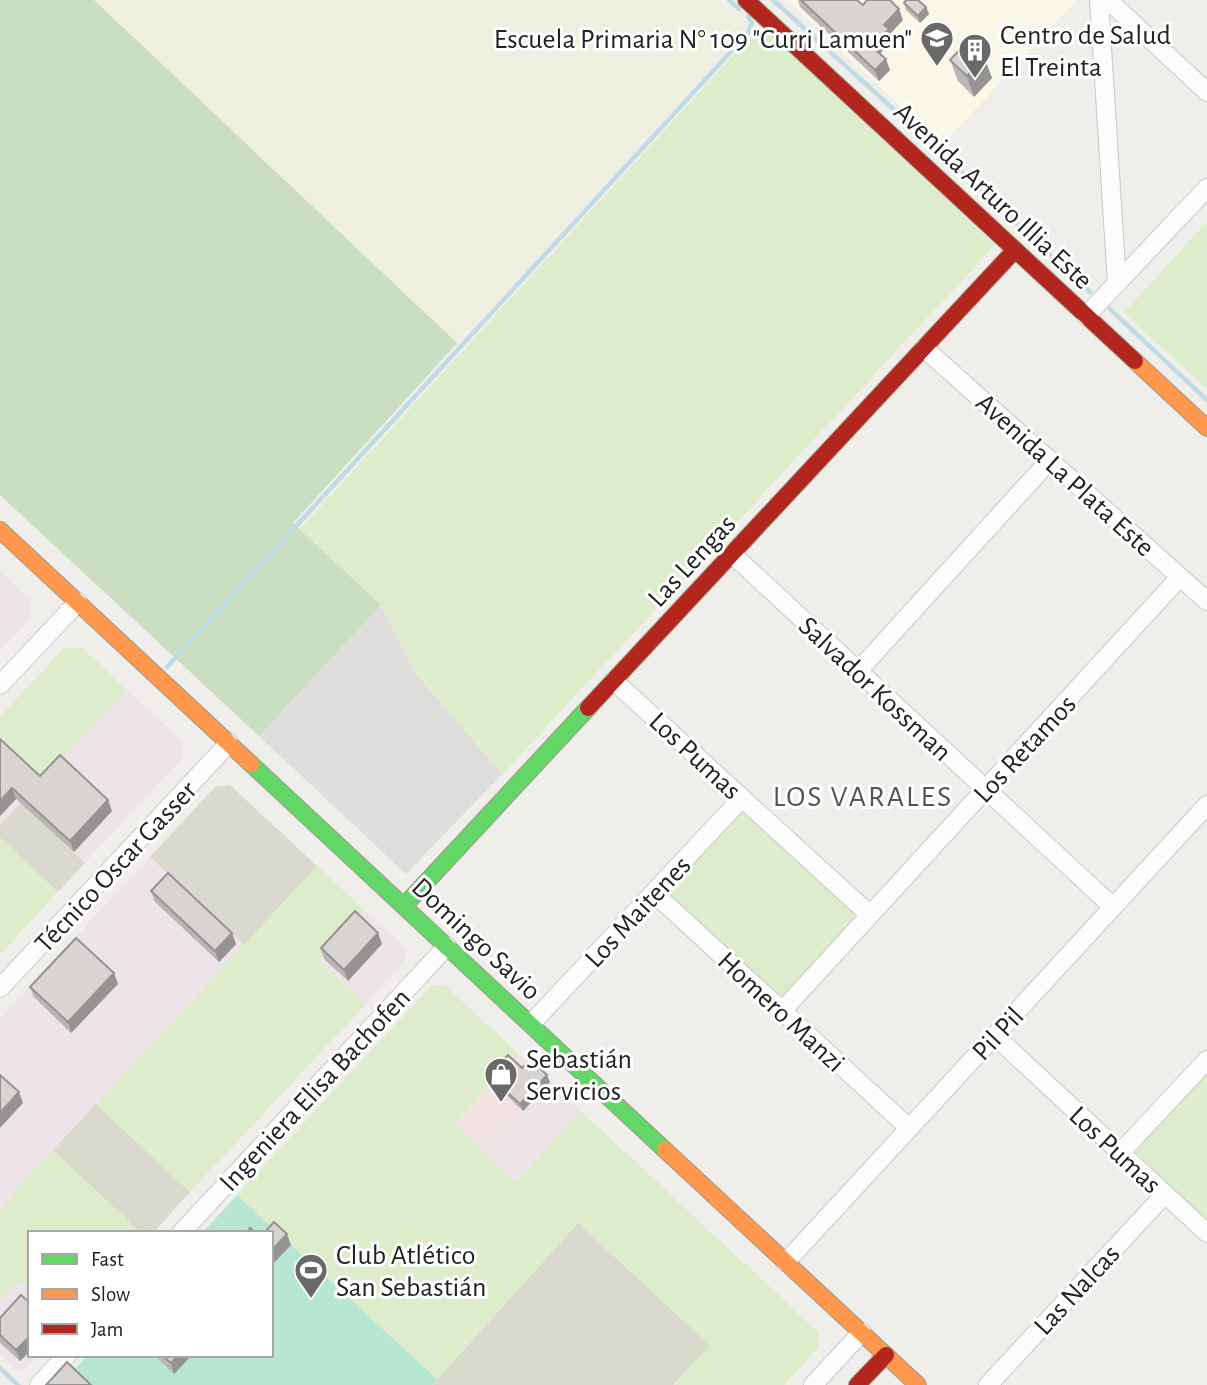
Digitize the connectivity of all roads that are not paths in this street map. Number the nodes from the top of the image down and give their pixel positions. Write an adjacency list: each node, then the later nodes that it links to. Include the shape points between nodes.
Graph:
1 (746, 0): 6 (street, Avenida Arturo Illia Este)
2 (1099, 0): 7 (street)
3 (1108, 0): 4 (street)
4 (1207, 92)
5 (1207, 188): 7 (street)
6 (1015, 250): 8 (street, Avenida Arturo Illia Este); 9 (street, Las Lengas)
7 (1116, 284): 8 (street)
8 (1086, 316): 10 (street, Avenida Arturo Illia Este)
9 (924, 348): 11 (street, Avenida La Plata Este); 13 (street, Las Lengas)
10 (1207, 428)
11 (1050, 460): 14 (street, Avenida La Plata Este); 17 (street)
12 (0, 530): 16 (street, Domingo Savio)
13 (732, 554): 17 (street, Salvador Kossman); 18 (street, Las Lengas)
14 (1180, 577): 15 (street, Avenida La Plata Este); 21 (street, Los Retamos)
15 (1207, 601)
16 (78, 602): 19 (street); 20 (street, Domingo Savio)
17 (858, 671): 21 (street, Salvador Kossman)
18 (614, 681): 22 (street, Los Pumas); 25 (street, Las Lengas)
19 (0, 685)
20 (229, 743): 25 (street, Domingo Savio); 29 (street, Técnico Oscar Gasser)
21 (986, 789): 26 (street, Salvador Kossman); 27 (street, Los Retamos)
22 (742, 798): 24 (street, Los Maitenes); 27 (street, Los Pumas)
23 (1205, 811): 26 (street, Pil Pil)
24 (654, 893): 30 (street, Homero Manzi); 31 (street, Los Maitenes)
25 (404, 906): 28 (street, Domingo Savio)
26 (1113, 907): 32 (street, Pil Pil)
27 (870, 915): 30 (street, Los Retamos)
28 (447, 946): 31 (street, Domingo Savio); 37 (street, Ingeniera Elisa Bachofen)
29 (0, 988)
30 (782, 1011): 34 (street, Homero Manzi)
31 (531, 1024): 39 (street, Domingo Savio)
32 (995, 1035): 34 (street, Pil Pil); 35 (street, Los Pumas)
33 (1207, 1059): 35 (street)
34 (909, 1128): 39 (street, Pil Pil)
35 (1120, 1153): 36 (street, Los Pumas)
36 (1165, 1194): 38 (street, Los Pumas); 47 (street, Las Nalcas)
37 (183, 1231)
38 (1207, 1233)
39 (786, 1262): 40 (street, Domingo Savio)
40 (862, 1332): 41 (street, Domingo Savio); 44 (street)
41 (886, 1355): 45 (street); 46 (street, Domingo Savio)
42 (64, 1357): 43 (street)
43 (39, 1385)
44 (813, 1385)
45 (858, 1385)
46 (918, 1385)
47 (988, 1385)

